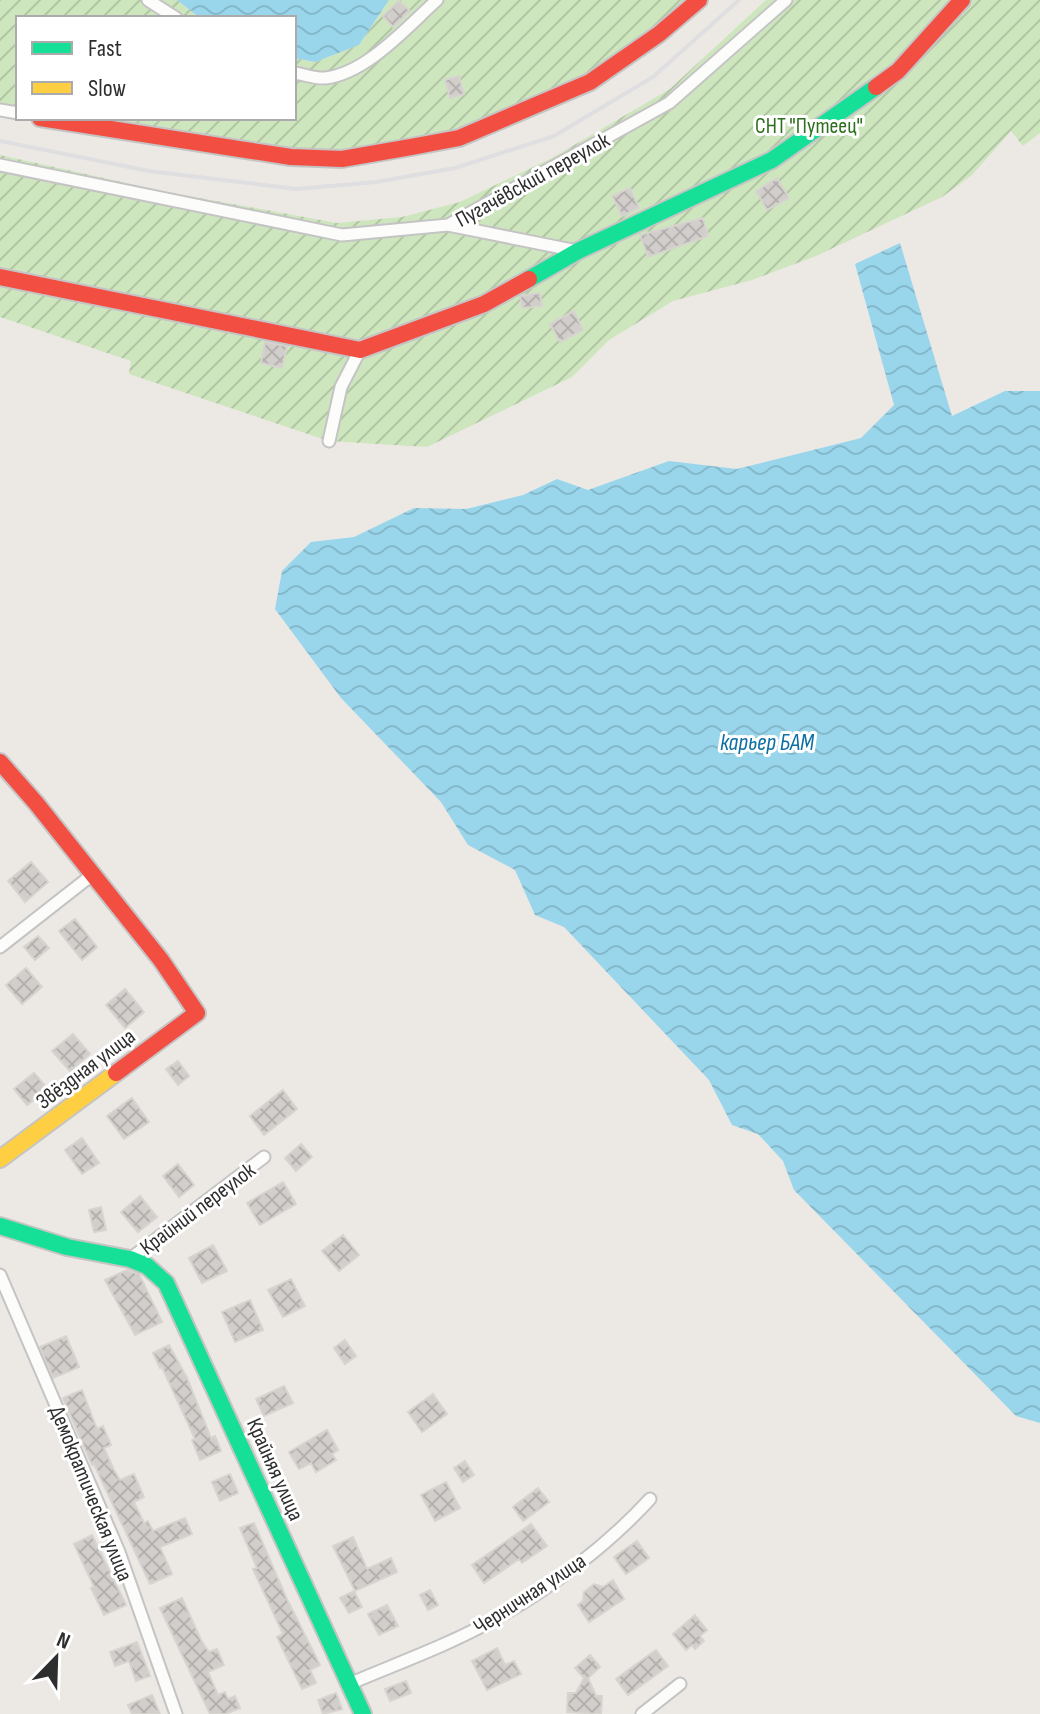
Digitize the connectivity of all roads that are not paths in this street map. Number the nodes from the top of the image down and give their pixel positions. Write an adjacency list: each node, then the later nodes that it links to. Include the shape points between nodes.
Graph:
1 (148, 0): 6 (street)
2 (437, 0): 7 (street, via 354,69 325,78)
3 (699, 0): 8 (street, via 590,82 459,138 411,147 342,159 291,157)
4 (786, 0): 10 (street, Пугачёвский переулок, via 669,103)
5 (962, 0): 11 (street, via 898,71 772,160)
6 (173, 16)
7 (296, 73)
8 (53, 120)
9 (0, 165): 10 (street, Пугачёвский переулок, via 342,235)
10 (448, 225): 11 (street)
11 (578, 251): 13 (street, via 484,304)
12 (0, 277): 13 (street)
13 (360, 350): 14 (street, via 341,387)
14 (329, 441)
15 (0, 762): 16 (street)
16 (92, 875): 17 (street); 19 (street, Звёздная улица, via 180,983 197,1013)
17 (0, 947)
18 (264, 1157): 21 (street, Крайний переулок)
19 (0, 1159)
20 (0, 1226): 21 (street)
21 (130, 1259): 24 (street, Крайняя улица, via 166,1283)
22 (0, 1275): 26 (street, Демократическая улица, via 119,1552)
23 (650, 1499): 24 (street, Черничная улица, via 600,1547 496,1619)
24 (349, 1684): 27 (street, Крайняя улица)
25 (680, 1684): 28 (street)
26 (176, 1714)
27 (363, 1714)
28 (642, 1714)

